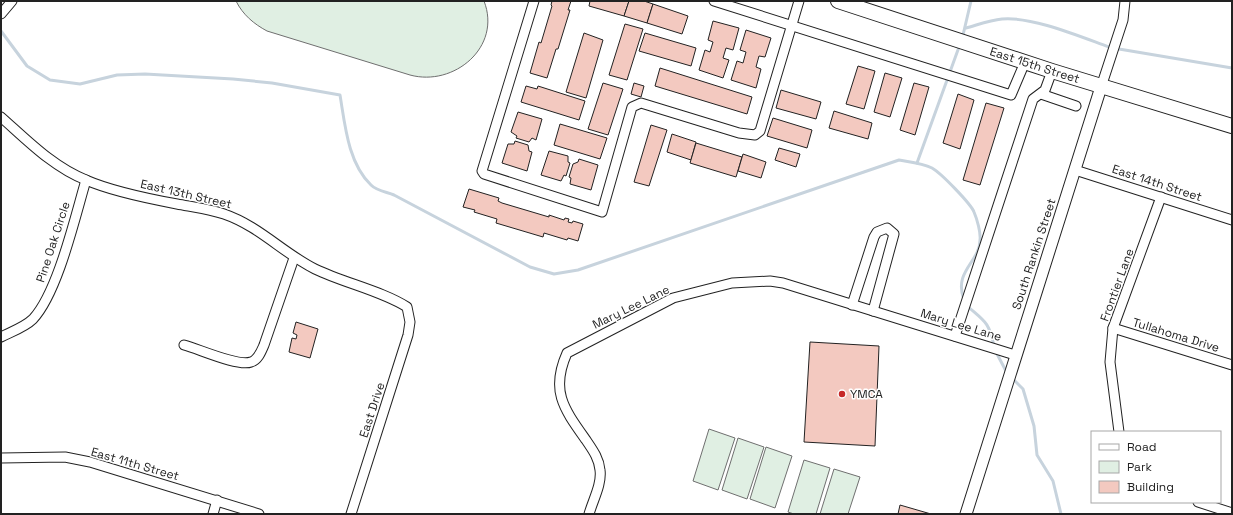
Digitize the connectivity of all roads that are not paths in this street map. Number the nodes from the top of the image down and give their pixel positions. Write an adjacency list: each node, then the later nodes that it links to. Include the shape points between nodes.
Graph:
1 (12, 1): 7 (street)
2 (534, 1): 8 (street, via 482,171 484,174 602,212 632,107 640,103 739,133 756,135 760,131)
3 (714, 1): 8 (street)
4 (799, 1): 8 (street)
5 (1125, 1): 11 (street, South Rankin Street, via 1122,20)
6 (843, 2): 9 (main road, East 15th Street)
7 (1, 14)
8 (791, 25): 9 (street, via 1011,95)
9 (1025, 62): 10 (main road, East 15th Street)
10 (1052, 71): 11 (main road, East 15th Street); 12 (street)
11 (1101, 86): 15 (main road, East 15th Street); 16 (street, South Rankin Street)
12 (1041, 94): 13 (street); 25 (street, via 1033,99)
13 (1076, 106)
14 (1, 117): 17 (street, East 13th Street, via 43,154)
15 (1232, 126)
16 (1075, 170): 18 (street, East 14th Street); 28 (street, South Rankin Street)
17 (86, 180): 20 (street, East 13th Street, via 236,219 263,233); 26 (street, Pine Oak Circle, via 54,283 45,301 32,320)
18 (1161, 197): 19 (street, East 14th Street); 24 (street, Frontier Lane)
19 (1232, 220)
20 (294, 258): 23 (street, East 13th Street, via 343,281 396,300 408,307); 27 (street, via 258,358 250,363 239,363)
21 (852, 305): 22 (street, Mary Lee Lane); 22 (street, via 874,237 877,232 887,228 894,234); 38 (street, Mary Lee Lane, via 783,282 732,283 673,298 567,353 560,369 561,400 599,461 600,479)
22 (873, 311): 25 (street, Mary Lee Lane)
23 (409, 313): 37 (street, East Drive, via 408,335)
24 (1114, 328): 29 (street, Tullahoma Drive); 30 (street, Frontier Lane, via 1110,362)
25 (955, 336): 28 (street, Mary Lee Lane)
26 (1, 337)
27 (184, 345)
28 (1015, 354): 39 (street, South Rankin Street)
29 (1232, 365)
30 (1119, 431)
31 (1, 458): 32 (street, East 11th Street, via 65,457)
32 (217, 500): 35 (street); 36 (street, East 11th Street)
33 (1201, 503): 34 (street)
34 (1232, 513)
35 (212, 514)
36 (259, 514)
37 (352, 514)
38 (589, 514)
39 (966, 514)

